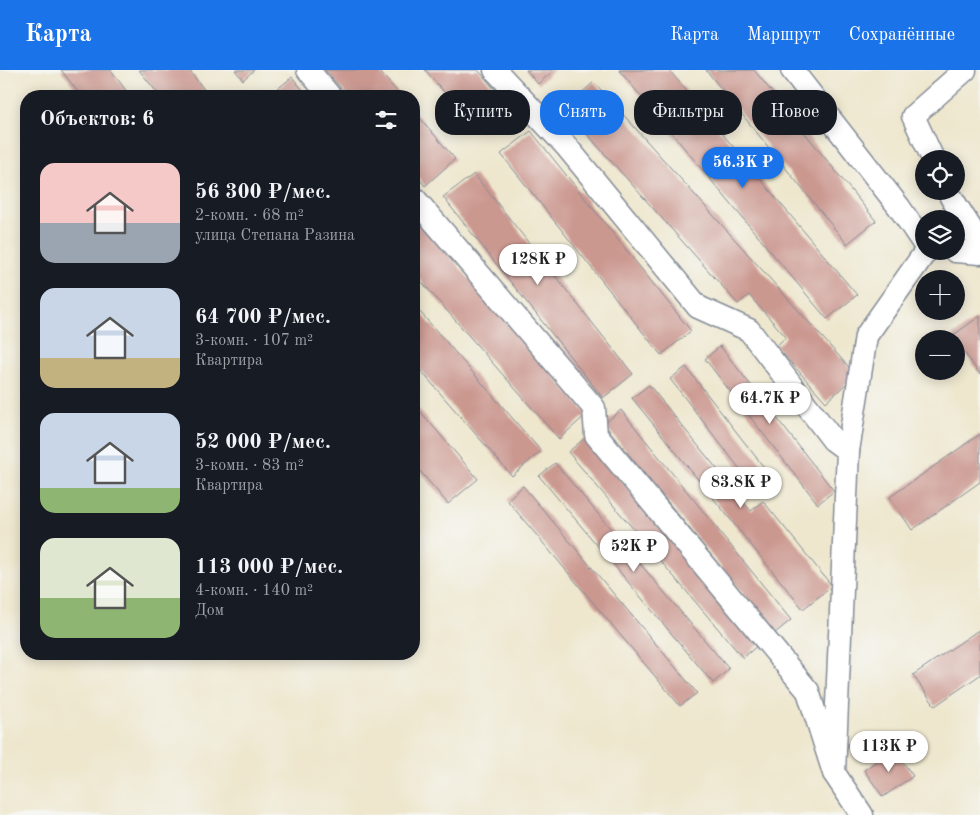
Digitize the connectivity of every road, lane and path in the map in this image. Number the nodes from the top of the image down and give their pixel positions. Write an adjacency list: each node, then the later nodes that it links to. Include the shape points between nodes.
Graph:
1 (308, 70): 5 (street)
2 (495, 70): 14 (street, via 566,148 698,307 749,330 833,440)
3 (792, 70): 9 (street)
4 (965, 70): 6 (street, via 913,116)
5 (325, 90)
6 (929, 150)
7 (954, 200): 10 (street)
8 (420, 205): 15 (street, via 594,408 596,435 808,692)
9 (915, 231)
10 (980, 243)
11 (965, 252): 12 (street)
12 (980, 253)
13 (920, 260): 14 (street, via 866,336)
14 (848, 451): 15 (street)
15 (834, 773): 16 (street)
16 (862, 815)

